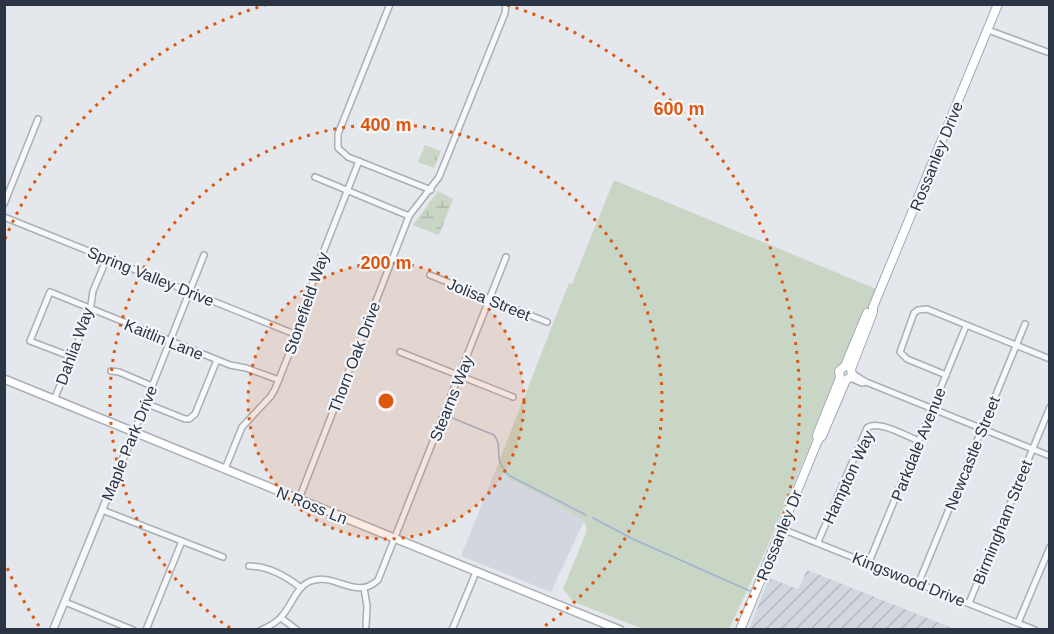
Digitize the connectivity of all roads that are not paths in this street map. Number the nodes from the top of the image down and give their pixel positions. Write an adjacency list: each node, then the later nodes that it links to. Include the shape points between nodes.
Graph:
1 (390, 4): 7 (street, via 338,134 339,148)
2 (506, 4): 10 (street, Thorn Oak Drive, via 440,177)
3 (998, 4): 4 (main road, Rossanley Drive)
4 (988, 30): 5 (street); 32 (main road, Rossanley Drive)
5 (1050, 52)
6 (38, 119): 11 (street)
7 (359, 161): 9 (street, Stonefield Way); 10 (street)
8 (315, 177): 9 (street)
9 (348, 190): 12 (street); 24 (street, Stonefield Way, via 313,278 309,304)
10 (431, 190): 12 (street, Thorn Oak Drive)
11 (4, 204)
12 (410, 216): 50 (street, Thorn Oak Drive)
13 (4, 217): 16 (street, Spring Valley Drive)
14 (204, 255): 18 (street, Maple Park Drive)
15 (506, 257): 19 (street, Stearns Way)
16 (106, 258): 18 (street, Spring Valley Drive); 20 (street, Dahlia Way)
17 (430, 275): 19 (street, Jolisa Street)
18 (190, 291): 24 (street, Spring Valley Drive); 25 (street, Maple Park Drive)
19 (490, 299): 21 (street, Jolisa Street); 33 (street, Stearns Way)
20 (90, 309): 25 (street, Kaitlin Lane); 28 (street, Dahlia Way); 28 (street, Kaitlin Lane, via 50,292 30,340)
21 (547, 322)
22 (1025, 324): 26 (street, Newcastle Street)
23 (966, 326): 26 (street); 34 (street, Parkdale Avenue); 34 (street, via 927,309 918,310 900,347 903,356)
24 (297, 335): 36 (street, Stonefield Way)
25 (170, 341): 30 (street, Kaitlin Lane); 37 (street, Maple Park Drive)
26 (1017, 346): 29 (street); 43 (street, Newcastle Street)
27 (400, 352): 33 (street)
28 (72, 357): 39 (street, Dahlia Way)
29 (1050, 359)
30 (217, 360): 36 (street, Kaitlin Lane); 40 (street, via 195,414 189,419)
31 (111, 371): 37 (street)
32 (847, 374): 42 (street); 45 (main road, Rossanley Drive)
33 (460, 375): 38 (street); 53 (street, Stearns Way)
34 (946, 375): 42 (street, Parkdale Avenue)
35 (4, 379): 39 (main road, N Ross Ln)
36 (279, 380): 49 (street, Stonefield Way, via 271,396 242,427)
37 (152, 386): 40 (street, Maple Park Drive)
38 (513, 397)
39 (54, 400): 44 (main road, N Ross Ln)
40 (145, 403): 44 (street, Maple Park Drive)
41 (1050, 408): 47 (street, Birmingham Street)
42 (932, 409): 43 (street); 46 (street, Parkdale Avenue)
43 (982, 429): 47 (street); 61 (street, Newcastle Street)
44 (134, 432): 49 (main road, N Ross Ln); 51 (street, Maple Park Drive)
45 (818, 440): 52 (main road, Rossanley Dr)
46 (919, 441): 55 (street, Hampton Way, via 878,424 867,428); 58 (street, Parkdale Avenue)
47 (1032, 449): 48 (street); 65 (street, Birmingham Street)
48 (1050, 456)
49 (225, 469): 50 (main road, N Ross Ln)
50 (299, 499): 53 (main road, N Ross Ln)
51 (102, 510): 54 (street); 64 (street, Maple Park Drive)
52 (782, 529): 55 (street, Kingswood Drive); 76 (main road, Rossanley Dr)
53 (396, 539): 60 (main road, N Ross Ln); 63 (street, Stearns Way, via 378,580)
54 (182, 541): 57 (street); 71 (street)
55 (818, 542): 58 (street, Kingswood Drive)
56 (1050, 547): 67 (street)
57 (223, 558)
58 (869, 562): 61 (street, Kingswood Drive)
59 (249, 566): 62 (street, via 278,573)
60 (476, 572): 74 (street); 75 (main road, N Ross Ln)
61 (919, 582): 65 (street, Kingswood Drive)
62 (301, 588): 63 (street, via 321,579); 66 (street)
63 (364, 588): 68 (street)
64 (65, 602): 69 (street, Maple Park Drive); 70 (street)
65 (969, 603): 67 (street, Kingswood Drive)
66 (281, 618): 72 (street); 73 (street)
67 (1018, 623): 77 (street, Kingswood Drive)
68 (366, 626)
69 (53, 630)
70 (133, 630)
71 (146, 630)
72 (261, 630)
73 (297, 630)
74 (452, 630)
75 (620, 630)
76 (740, 630)
77 (1035, 630)

